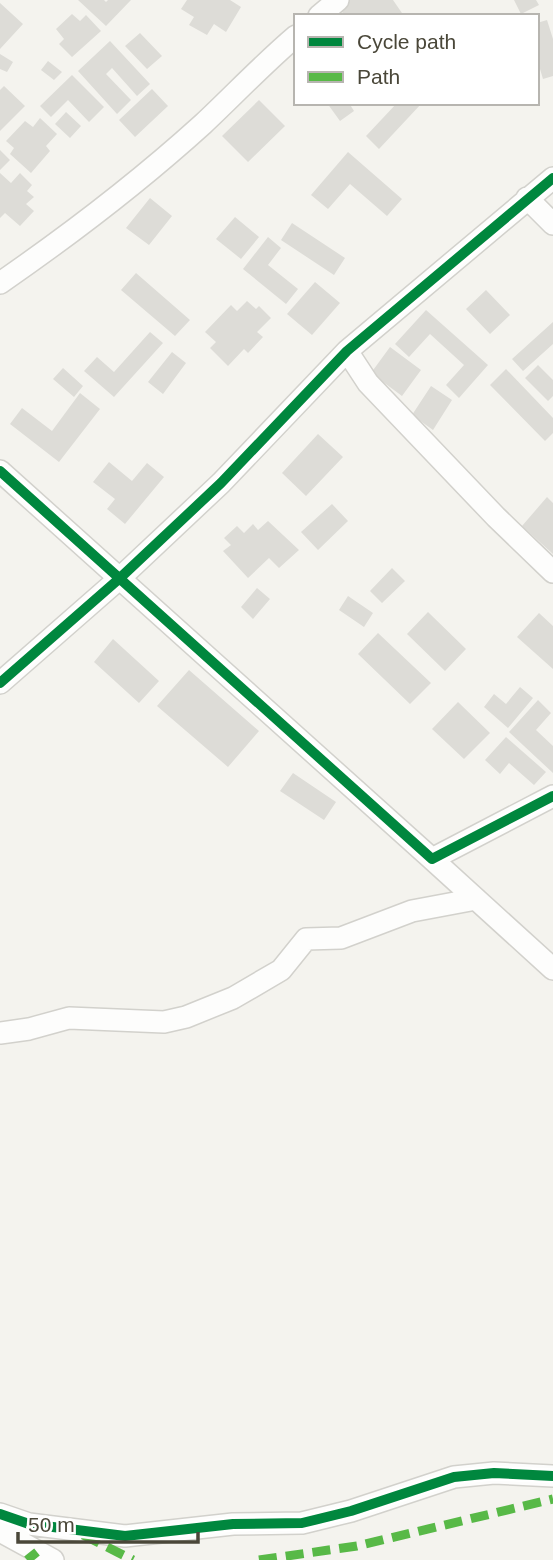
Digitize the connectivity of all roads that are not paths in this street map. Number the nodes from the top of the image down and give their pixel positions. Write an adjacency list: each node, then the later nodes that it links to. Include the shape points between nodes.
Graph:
1 (338, 0): 2 (street)
2 (321, 14)
3 (294, 38): 7 (street, via 119,197)
4 (553, 178): 5 (street)
5 (527, 198): 6 (street); 8 (street)
6 (553, 224)
7 (0, 283)
8 (347, 351): 10 (street, via 368,383); 11 (street)
9 (0, 471): 11 (street)
10 (553, 572)
11 (120, 578): 12 (street); 14 (street)
12 (0, 683)
13 (553, 796): 14 (street)
14 (432, 859): 15 (street)
15 (476, 899): 16 (street); 17 (street, via 412,911 341,938 306,939 281,970 233,998 186,1017 164,1022 69,1018)
16 (553, 969)
17 (0, 1033)
18 (553, 1476): 19 (street, via 494,1473 454,1477 302,1522 125,1536 29,1524)
19 (0, 1514)
20 (0, 1531): 21 (street)
21 (53, 1560)

